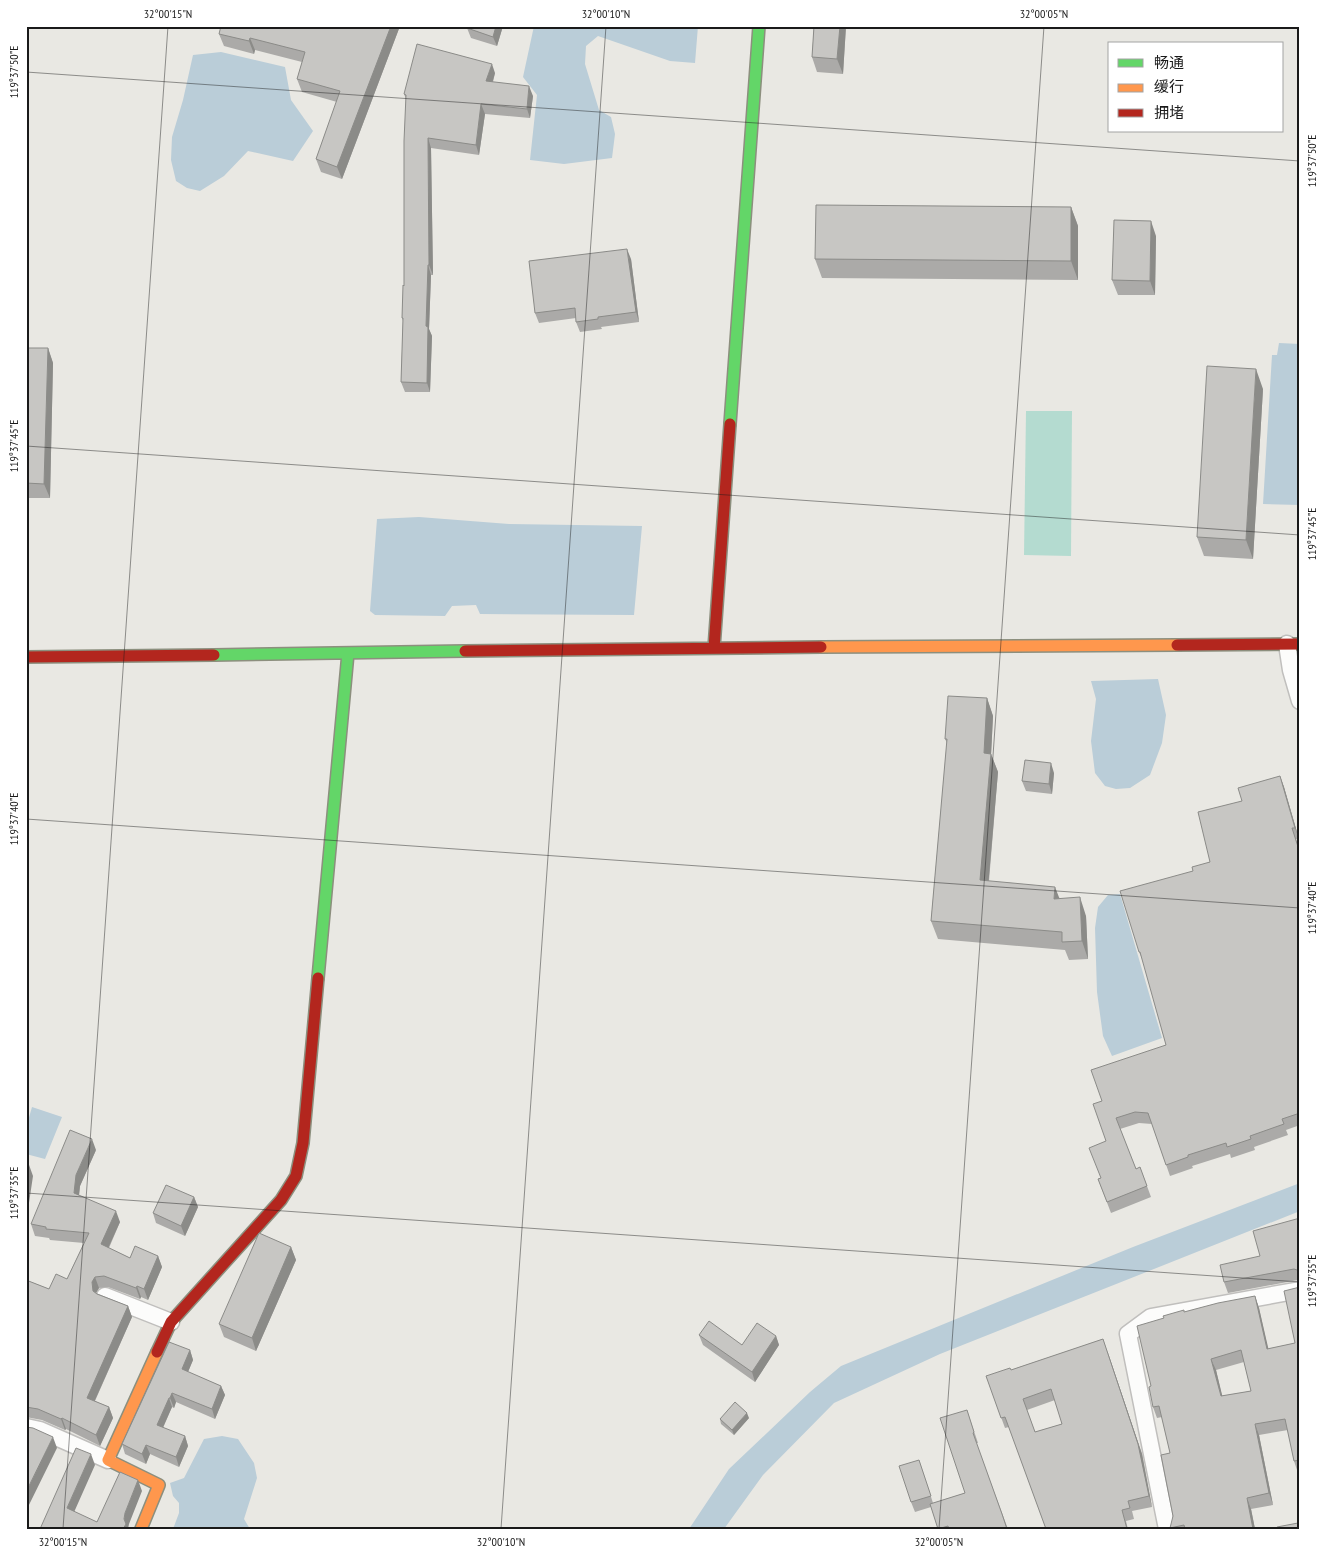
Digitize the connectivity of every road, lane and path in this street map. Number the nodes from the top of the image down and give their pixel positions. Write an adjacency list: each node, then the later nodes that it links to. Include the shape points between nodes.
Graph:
1 (759, 26): 3 (street)
2 (1293, 644): 3 (street); 6 (street, via 1291,670)
3 (714, 648): 4 (street)
4 (348, 653): 5 (street); 9 (street, via 303,1143 296,1176 282,1200)
5 (26, 657)
6 (1300, 701)
7 (1300, 1290): 13 (street, via 1150,1317 1128,1334)
8 (105, 1296): 9 (street)
9 (171, 1322): 11 (street)
10 (26, 1427): 11 (street)
11 (108, 1460): 12 (street, via 159,1485)
12 (141, 1529)
13 (1167, 1529)

